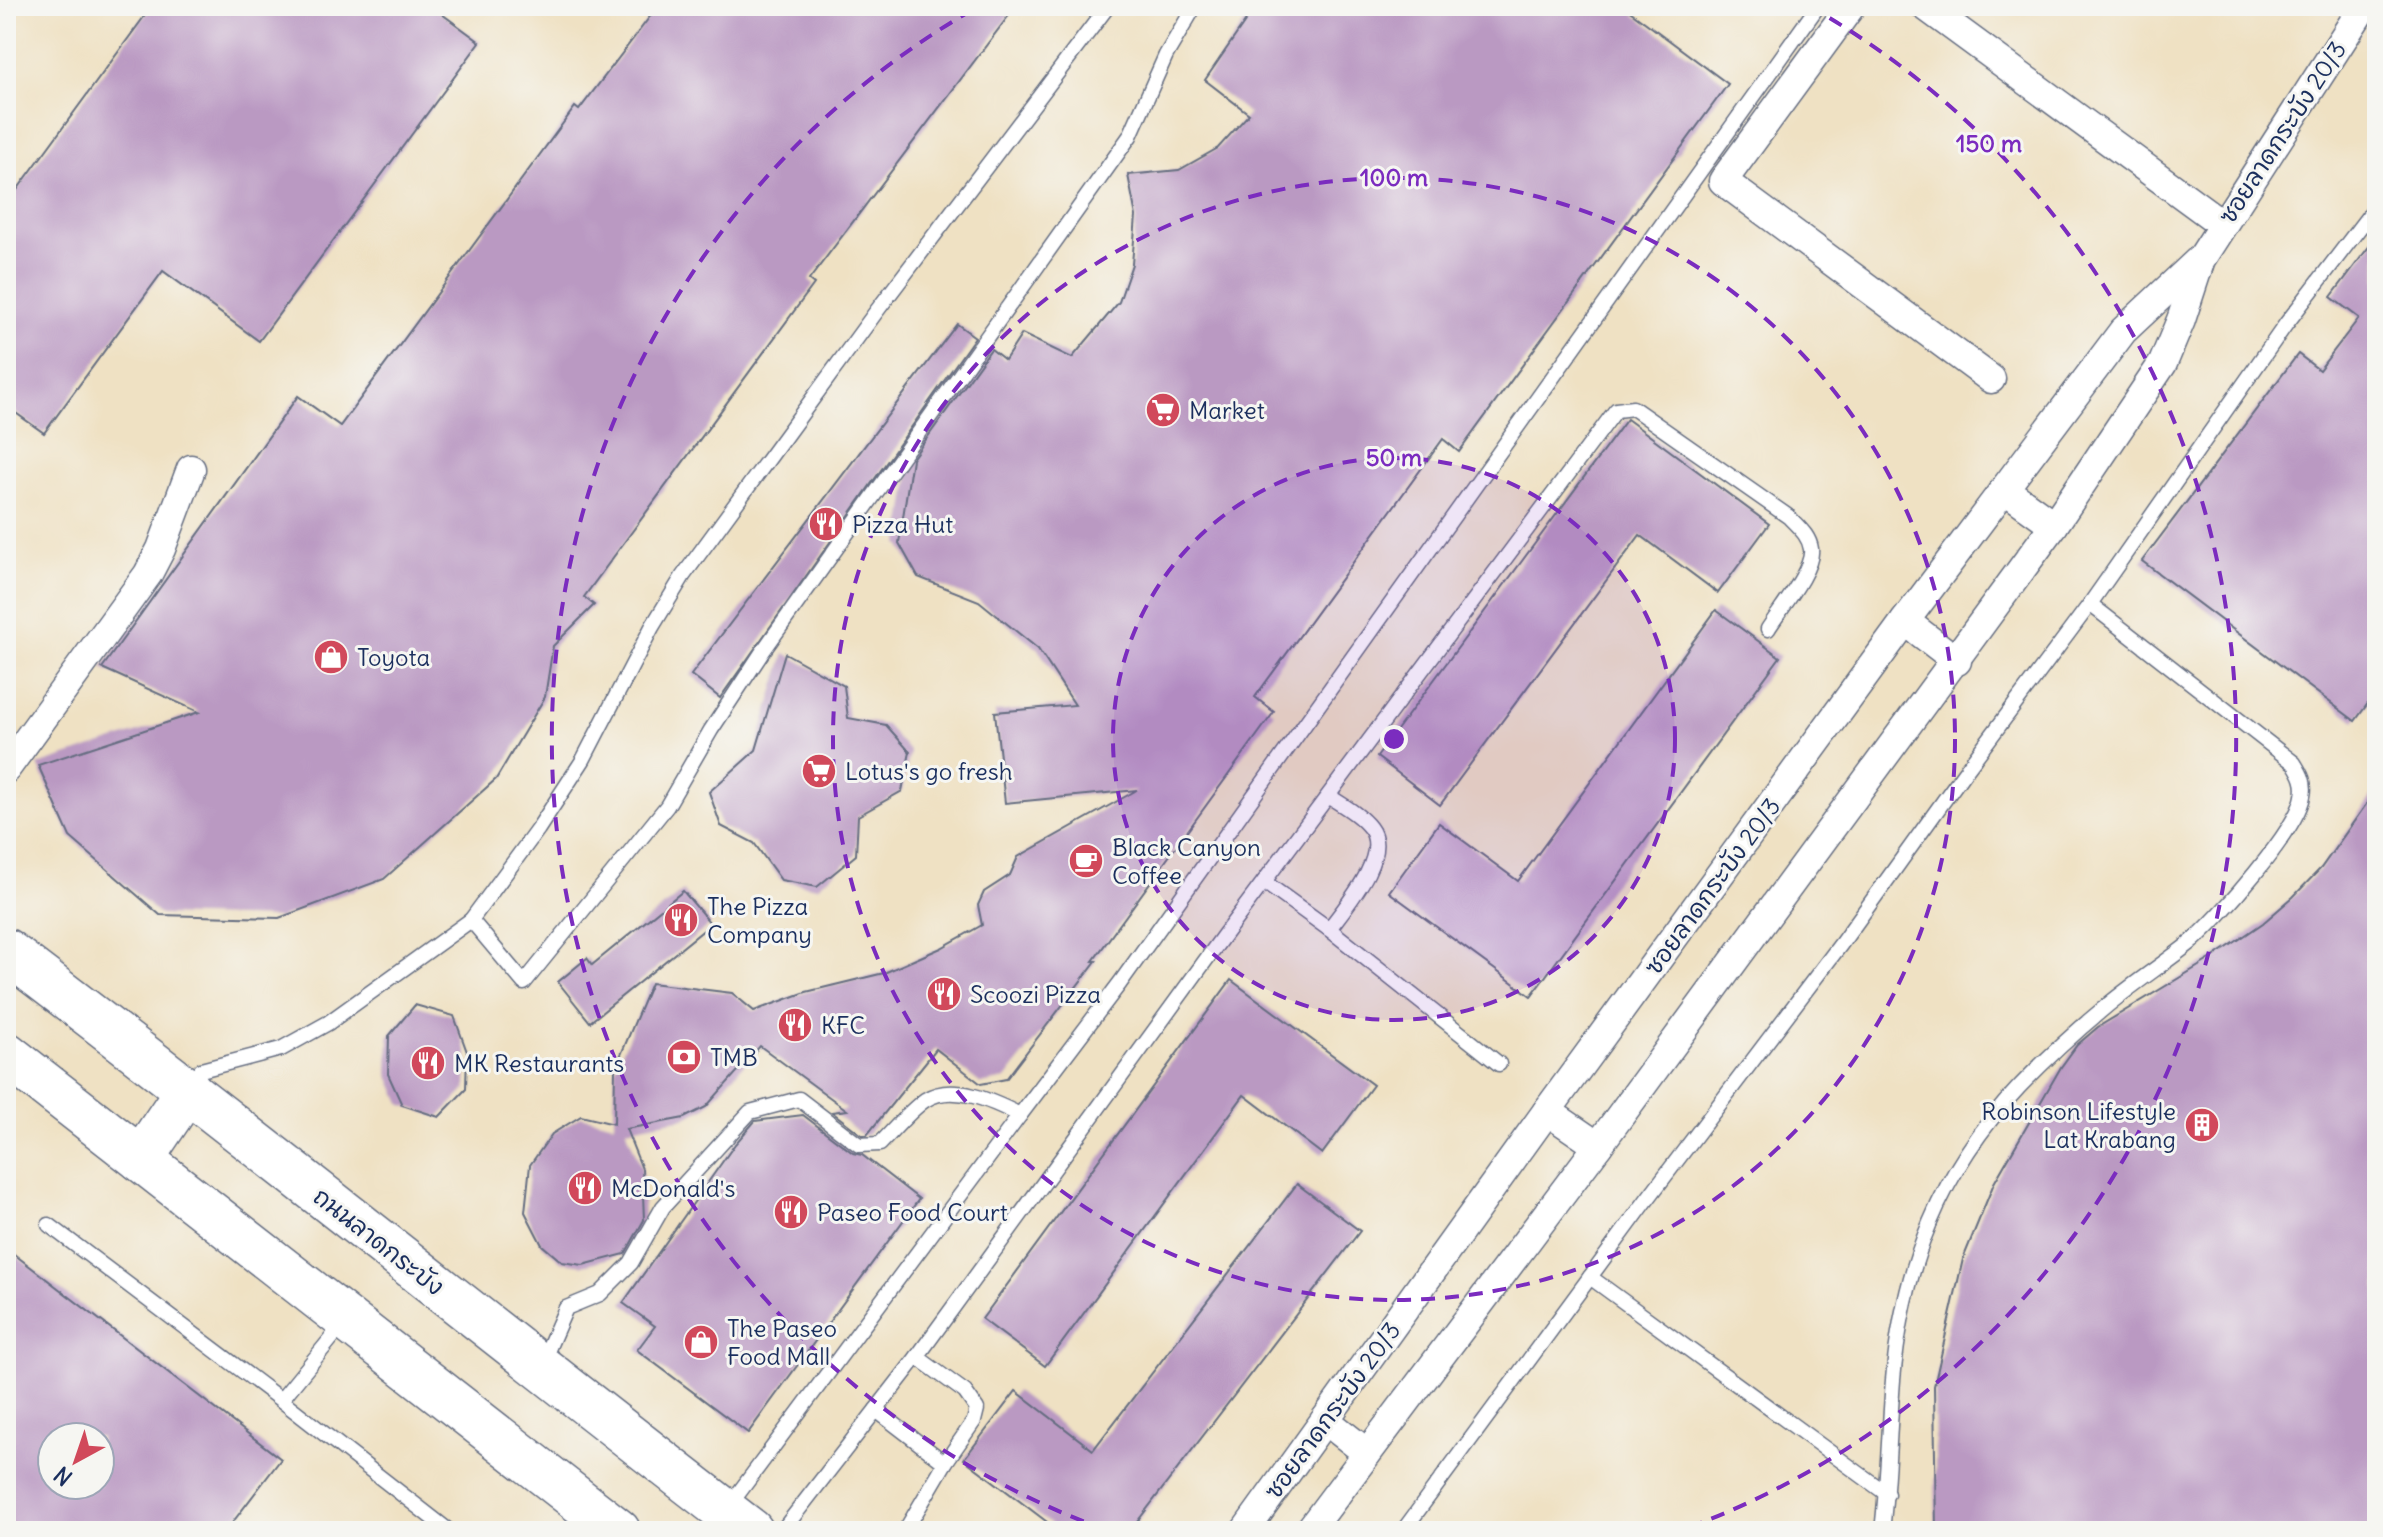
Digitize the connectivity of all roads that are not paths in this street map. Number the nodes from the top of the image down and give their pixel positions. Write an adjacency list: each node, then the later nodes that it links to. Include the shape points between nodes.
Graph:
1 (1108, 6): 21 (lane, via 683,576 583,760)
2 (1195, 6): 21 (lane, via 1166,55 1130,136 763,651 667,806 524,983)
3 (1818, 6): 28 (lane, via 1120,983)
4 (1851, 6): 10 (street, via 1723,181)
5 (1925, 6): 8 (street)
6 (2364, 6): 8 (street, ซอยลาดกระบัง 20/3)
7 (2377, 205): 14 (lane, via 2286,324)
8 (2222, 224): 9 (street, ซอยลาดกระบัง 20/3)
9 (2201, 259): 12 (street, ซอยลาดกระบัง 20/3, via 2123,331); 13 (street, ซอยลาดกระบัง 20/3, via 2163,363)
10 (1991, 379)
11 (191, 469): 18 (street, via 148,574)
12 (2004, 489): 13 (street); 15 (street, ซอยลาดกระบัง 20/3)
13 (2054, 525): 17 (street, ซอยลาดกระบัง 20/3)
14 (2090, 604): 32 (lane); 41 (lane, via 2294,763 2303,778 2303,798 2293,821 2232,902 2031,1077 1959,1162 1931,1217 1903,1312 1893,1378)
15 (1905, 621): 17 (street); 27 (street, ซอยลาดกระบัง 20/3)
16 (1768, 629): 19 (lane, via 1810,562 1805,534 1789,517 1633,408 1616,410)
17 (1957, 661): 29 (street, ซอยลาดกระบัง 20/3)
18 (6, 769)
19 (1330, 797): 20 (lane); 22 (lane, via 1373,831 1376,845 1372,864)
20 (1264, 882): 22 (lane); 34 (lane)
21 (471, 920): 26 (lane, via 328,1023 281,1049 201,1070)
22 (1329, 929): 25 (lane)
23 (6, 951): 26 (main road, ถนนลาดกระบัง)
24 (6, 1054): 30 (main road)
25 (1499, 1064)
26 (188, 1089): 30 (main road); 35 (main road, ถนนลาดกระบัง)
27 (1547, 1111): 29 (street); 38 (street, ซอยลาดกระบัง 20/3)
28 (1020, 1115): 35 (lane, via 949,1092 926,1099 880,1144 859,1145 799,1099 750,1112 663,1207 631,1263 600,1294 566,1308); 43 (lane)
29 (1598, 1146): 39 (street, ซอยลาดกระบัง 20/3)
30 (141, 1159): 33 (main road)
31 (49, 1225): 36 (lane)
32 (1590, 1277): 41 (lane); 49 (lane)
33 (346, 1321): 36 (lane); 42 (main road)
34 (917, 1357): 37 (lane); 40 (lane, via 965,1392 977,1409)
35 (540, 1368): 43 (main road, ถนนลาดกระบัง)
36 (281, 1400): 44 (lane)
37 (876, 1410): 40 (lane); 45 (lane)
38 (1325, 1420): 39 (street); 47 (street, ซอยลาดกระบัง 20/3)
39 (1367, 1453): 48 (street, ซอยลาดกระบัง 20/3)
40 (945, 1463): 46 (lane)
41 (1887, 1494): 50 (lane)
42 (597, 1520)
43 (738, 1521)
44 (449, 1531)
45 (782, 1531)
46 (905, 1531)
47 (1245, 1531)
48 (1309, 1531)
49 (1403, 1531)
50 (1882, 1531)

